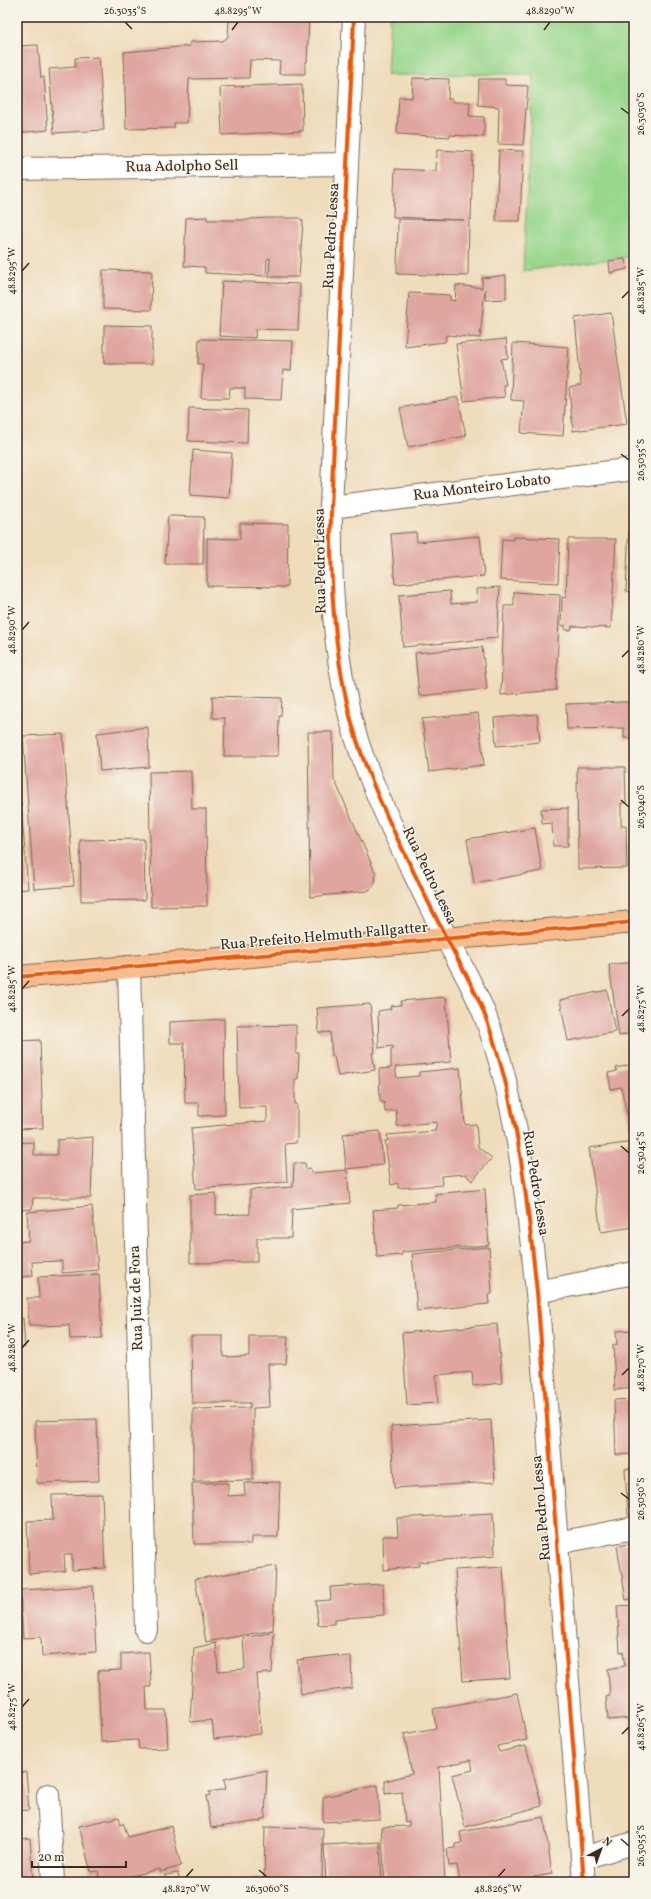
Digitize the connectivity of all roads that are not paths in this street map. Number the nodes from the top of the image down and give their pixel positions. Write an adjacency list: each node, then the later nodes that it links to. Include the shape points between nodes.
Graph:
1 (354, 17): 2 (street, Rua Pedro Lessa)
2 (347, 164): 3 (street, Rua Adolpho Sell); 5 (street, Rua Pedro Lessa)
3 (17, 169)
4 (634, 469): 5 (street, Rua Monteiro Lobato)
5 (331, 507): 7 (street, Rua Pedro Lessa, via 330,564 333,614 350,714 364,758 396,834)
6 (634, 922): 7 (main road, Rua Prefeito Helmuth Fallgatter)
7 (447, 938): 8 (main road, Rua Prefeito Helmuth Fallgatter); 11 (street, Rua Pedro Lessa, via 473,988 505,1081 529,1211)
8 (129, 967): 9 (main road, Rua Prefeito Helmuth Fallgatter); 14 (street, Rua Juiz de Fora)
9 (17, 977)
10 (634, 1273): 11 (street)
11 (537, 1292): 13 (street, Rua Pedro Lessa)
12 (634, 1528): 13 (street)
13 (557, 1543): 17 (street, Rua Pedro Lessa)
14 (146, 1630)
15 (48, 1795): 18 (street)
16 (634, 1843): 17 (street)
17 (583, 1858): 19 (street, Rua Pedro Lessa)
18 (53, 1882)
19 (584, 1882)

